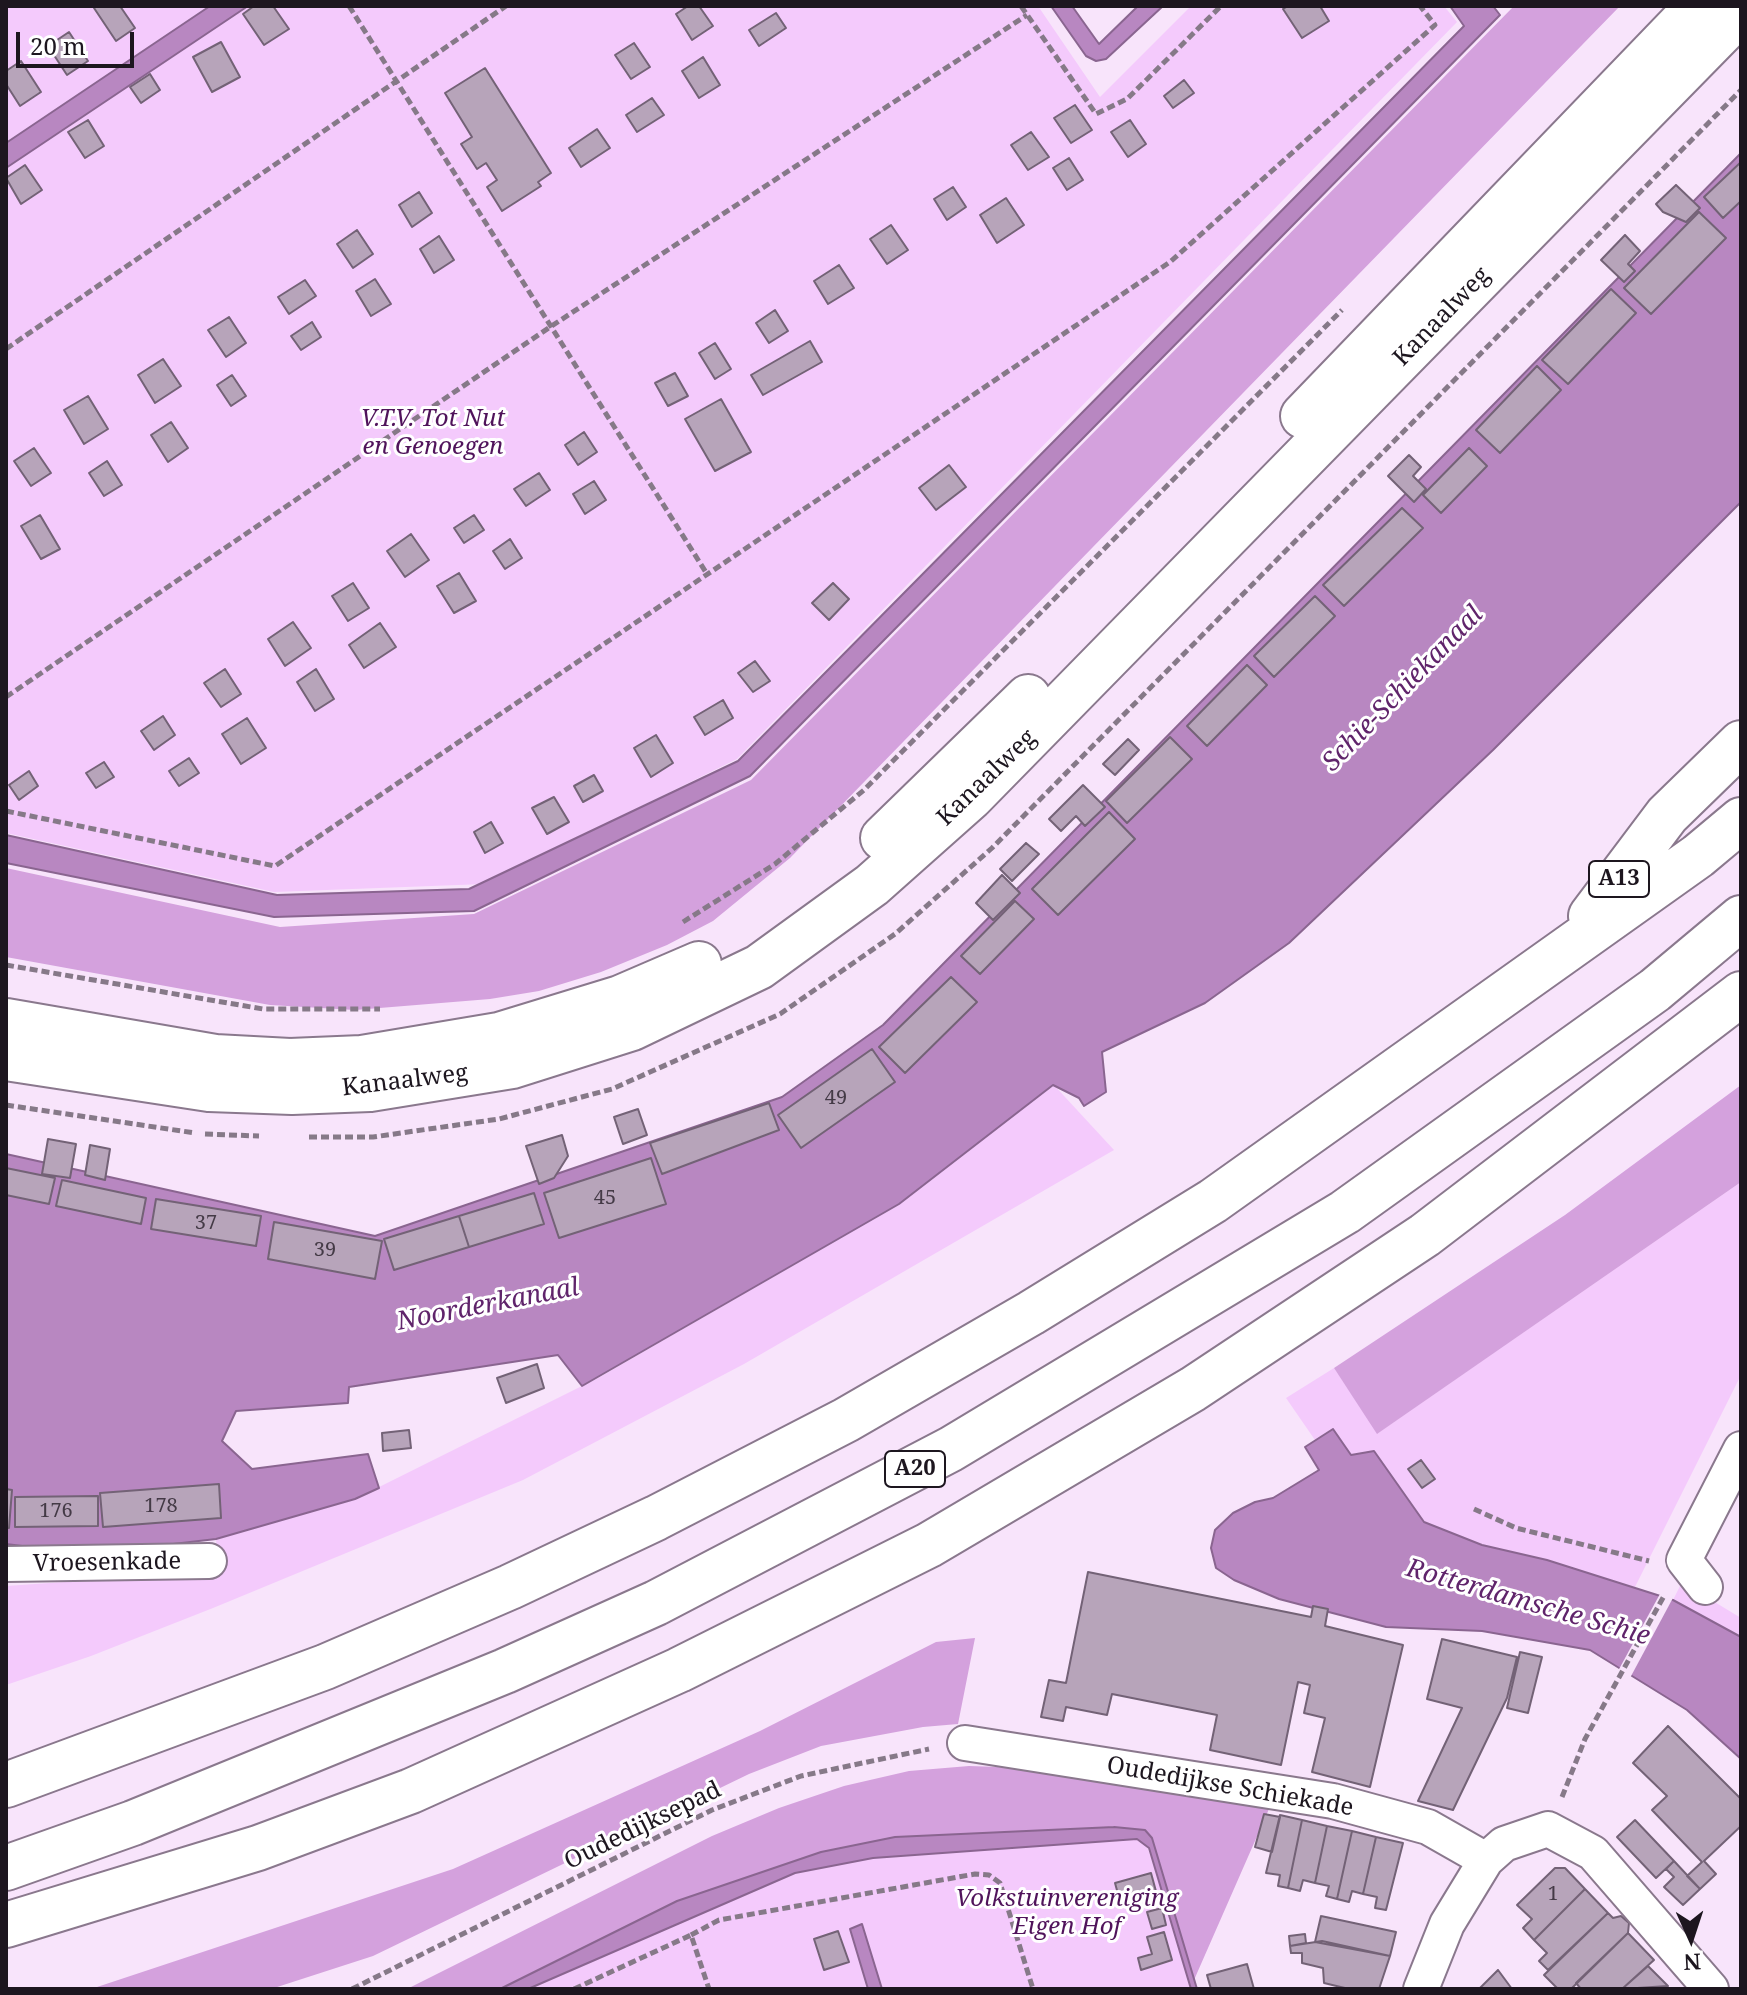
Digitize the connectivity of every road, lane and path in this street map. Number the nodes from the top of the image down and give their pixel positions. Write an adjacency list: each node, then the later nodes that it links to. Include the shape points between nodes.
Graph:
1 (349, 6): 9 (path)
2 (506, 6): 9 (path)
3 (1021, 6): 8 (path)
4 (1221, 6): 8 (path, via 1127,99 1096,114)
5 (1420, 6): 13 (path, via 1435,25 1170,262)
6 (1698, 6): 25 (main road, Kanaalweg, via 1067,660 855,866 746,945 620,998 499,1035 362,1058 215,1057)
7 (1741, 12): 27 (main road, Kanaalweg, via 971,797 872,885 759,967 632,1028 512,1066 370,1089 209,1089)
8 (1027, 15): 11 (path)
9 (397, 78): 11 (path); 12 (path)
10 (1344, 308): 19 (path, via 864,790 775,864)
11 (550, 327): 13 (path); 14 (path)
12 (6, 349)
13 (707, 574): 16 (path, via 275,866)
14 (6, 697)
15 (1741, 743): 20 (main road, A13, via 1667,815)
16 (6, 811)
17 (1741, 820): 20 (main road)
18 (1741, 918): 39 (main road, A20, via 1655,990 1345,1212 938,1456 656,1603 505,1671 133,1823)
19 (676, 927)
20 (1570, 944): 36 (main road, via 1213,1201 846,1420 496,1593 311,1673)
21 (6, 965): 23 (path, via 263,1009)
22 (1741, 994): 26 (main road)
23 (387, 1009)
24 (1741, 1009): 26 (main road)
25 (6, 1021)
26 (1679, 1044): 40 (main road, via 1399,1252 1193,1389 915,1552 693,1663 411,1791 258,1848)
27 (6, 1058)
28 (1741, 1449): 33 (street, via 1684,1560)
29 (1474, 1509): 32 (path, via 1516,1528)
30 (209, 1561): 31 (street, Vroesenkade)
31 (6, 1564)
32 (1664, 1565)
33 (1705, 1587)
34 (1665, 1594): 37 (path, via 1594,1724)
35 (965, 1743): 38 (street, Oudedijkse Schiekade, via 1333,1801 1428,1827); 43 (path, Oudedijksepad, via 801,1776 712,1810)
36 (6, 1785)
37 (1548, 1829): 38 (street, via 1504,1844); 42 (street, via 1593,1853)
38 (1486, 1860): 47 (street, via 1447,1924)
39 (6, 1868)
40 (6, 1925)
41 (691, 1935): 44 (path); 45 (path); 46 (path, via 719,1920 989,1875 1000,1883)
42 (1706, 1983)
43 (352, 1989)
44 (574, 1989)
45 (709, 1989)
46 (1033, 1989)
47 (1421, 1989)

